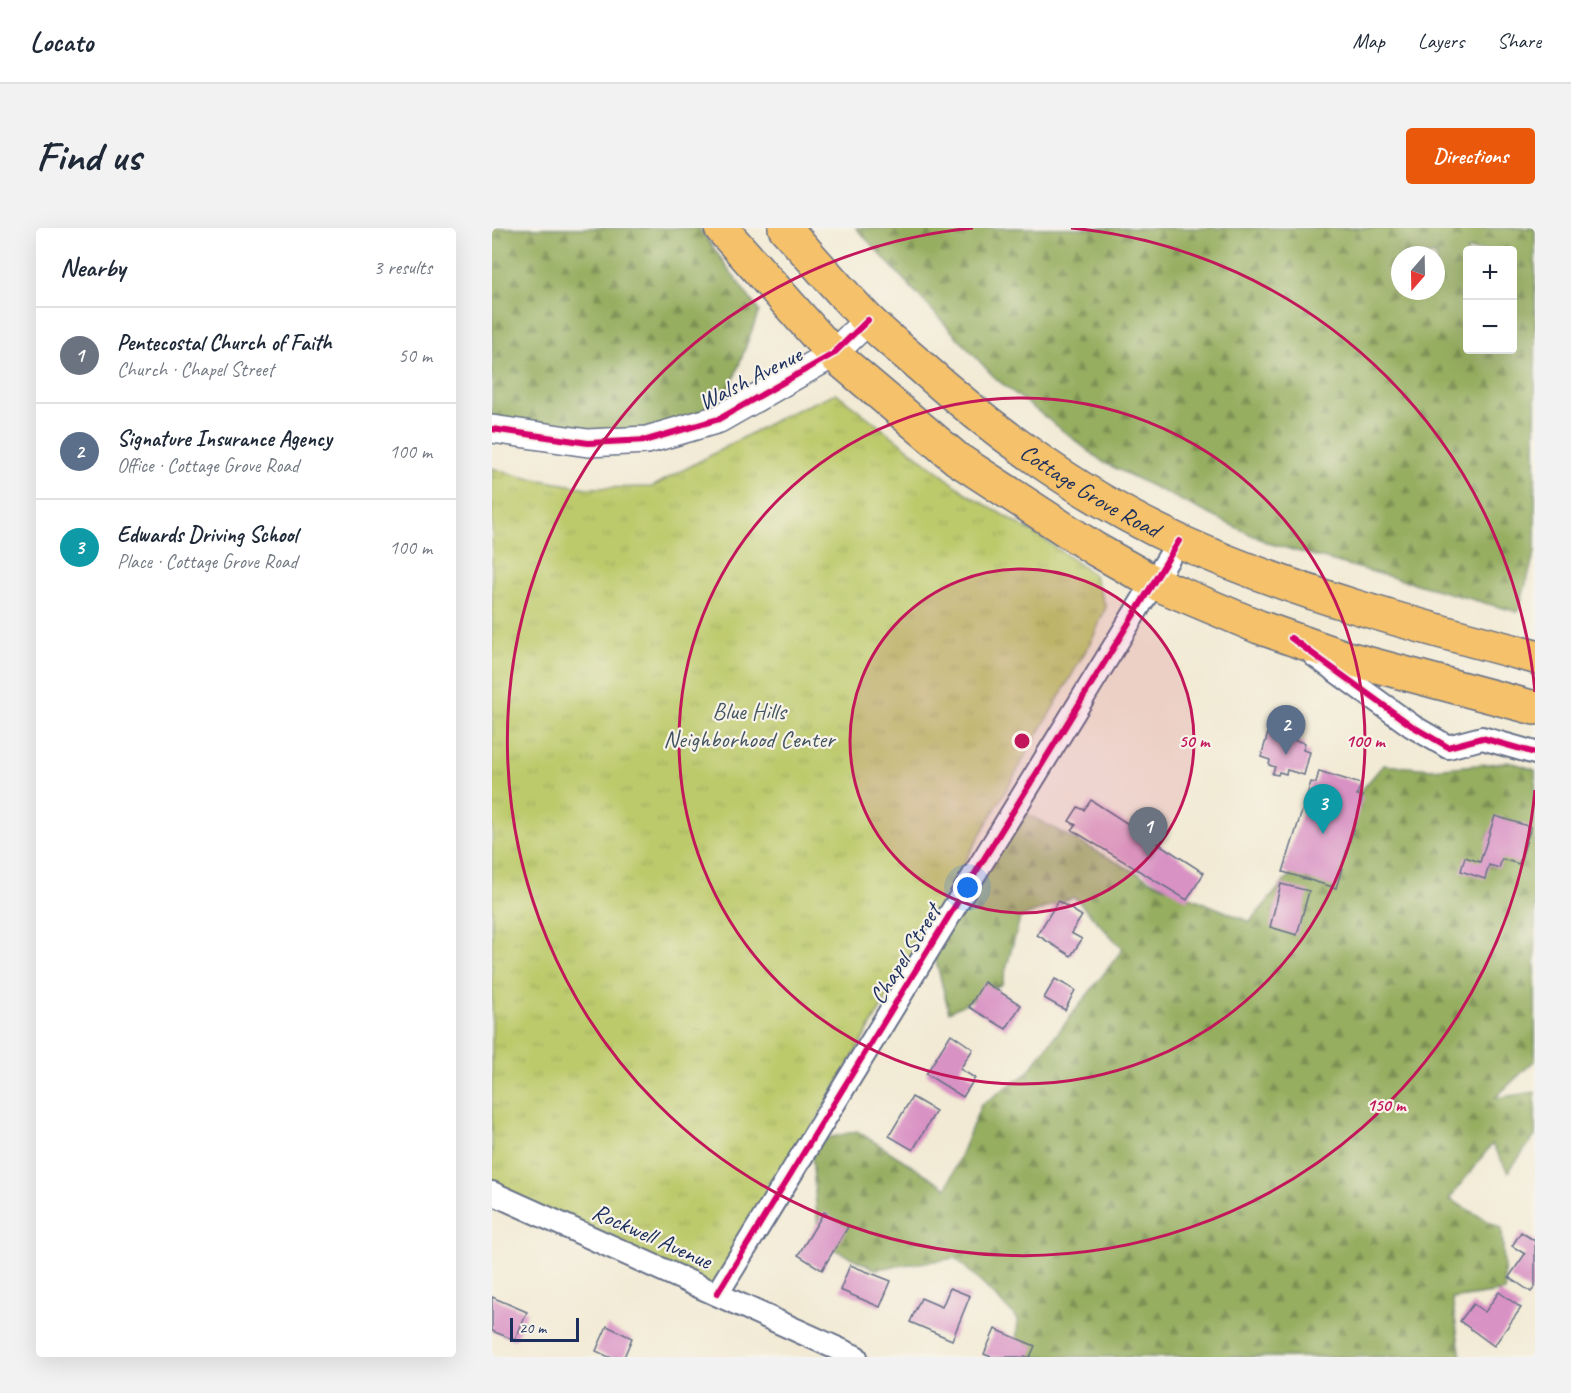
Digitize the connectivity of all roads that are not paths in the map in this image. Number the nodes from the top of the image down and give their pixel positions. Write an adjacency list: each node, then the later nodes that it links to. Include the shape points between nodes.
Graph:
1 (721, 228): 4 (main road, Cottage Grove Road)
2 (785, 228): 3 (main road, Cottage Grove Road)
3 (868, 320): 4 (street, Walsh Avenue); 6 (main road, Cottage Grove Road, via 1006,437 1115,507)
4 (833, 354): 5 (street, Walsh Avenue, via 719,419 647,440 588,443); 7 (main road, Cottage Grove Road, via 957,459 1046,519)
5 (492, 429)
6 (1179, 541): 7 (street, Chapel Street); 9 (main road, Cottage Grove Road, via 1351,607)
7 (1155, 583): 8 (main road, Cottage Grove Road); 13 (street, Chapel Street)
8 (1291, 638): 10 (main road, Cottage Grove Road, via 1347,658); 11 (street, Cottage Grove Road, via 1412,726 1448,747 1482,738)
9 (1535, 657)
10 (1535, 708)
11 (1535, 753)
12 (492, 1194): 13 (street, Rockwell Avenue)
13 (717, 1294): 14 (street, Rockwell Avenue)
14 (856, 1357)

